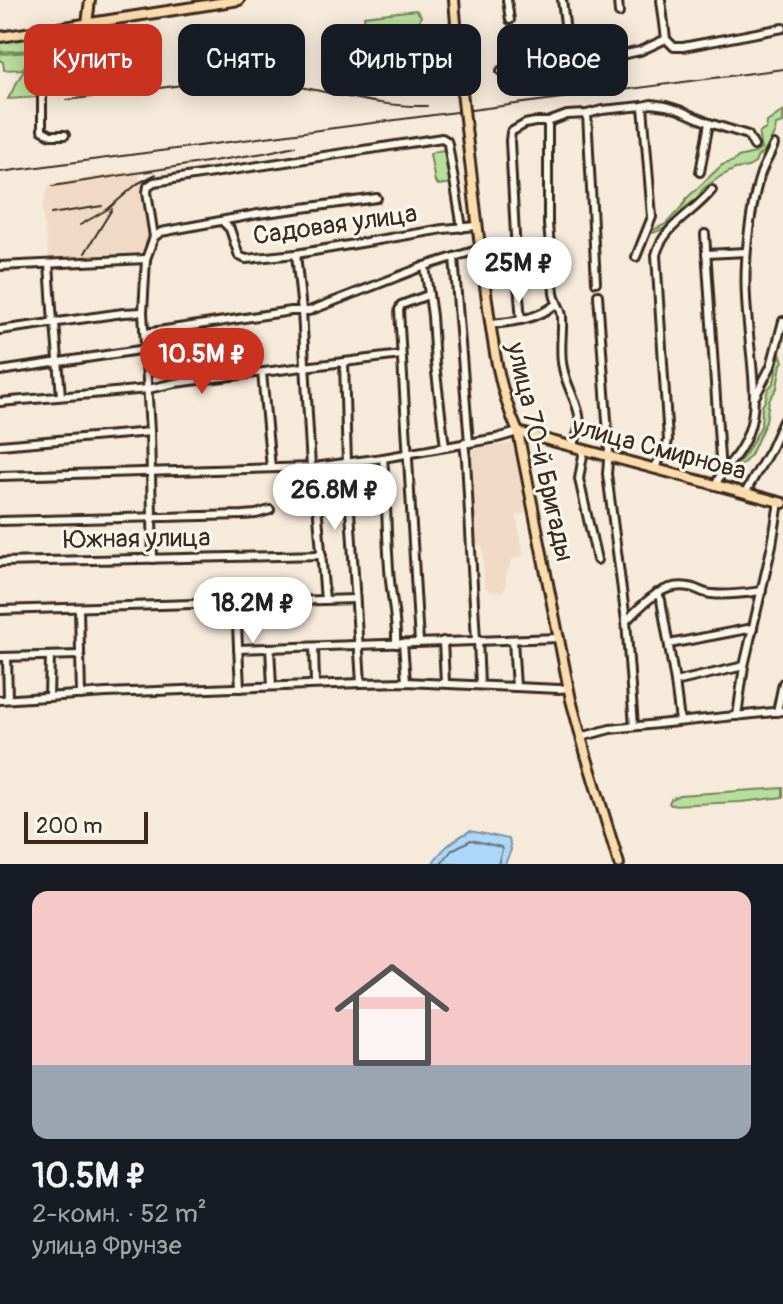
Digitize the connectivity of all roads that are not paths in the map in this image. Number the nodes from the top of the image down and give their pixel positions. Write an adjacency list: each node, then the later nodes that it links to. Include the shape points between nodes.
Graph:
1 (90, 0): 10 (main road)
2 (239, 0): 10 (main road)
3 (454, 0): 29 (main road, улица 70-й Бригады, bridge)
4 (507, 0): 9 (street)
5 (562, 0): 11 (street)
6 (618, 0): 8 (street)
7 (661, 0): 15 (street)
8 (619, 13)
9 (510, 20)
10 (87, 24)
11 (565, 24)
12 (783, 28): 15 (street, via 683,47)
13 (24, 34): 14 (main road)
14 (0, 37)
15 (666, 39): 16 (street)
16 (628, 53)
17 (42, 96): 22 (street, via 42,130)
18 (643, 106): 19 (street); 21 (street, via 666,106); 38 (street, via 652,217)
19 (587, 114): 20 (street); 43 (street)
20 (548, 122): 46 (street, via 548,224); 49 (street, via 525,124 511,132)
21 (709, 123): 24 (street, via 748,135); 25 (street)
22 (65, 135)
23 (774, 145): 34 (street, via 759,181)
24 (754, 146)
25 (700, 172)
26 (712, 190): 80 (street, via 657,249 668,440)
27 (377, 198): 28 (street)
28 (222, 221): 32 (street); 35 (street, Садовая улица, via 242,258)
29 (477, 226): 30 (street, Садовая улица); 33 (main road, улица 70-й Бригады)
30 (462, 228): 32 (street, via 448,144 442,138 154,182 147,192); 35 (street, Садовая улица)
31 (705, 234): 36 (street)
32 (154, 237): 39 (street)
33 (480, 249): 37 (street); 52 (main road, улица 70-й Бригады)
34 (746, 252): 36 (street); 64 (street)
35 (296, 254): 47 (street)
36 (706, 254): 82 (street)
37 (454, 257): 42 (street); 69 (street)
38 (636, 257)
39 (146, 259): 40 (street); 48 (street)
40 (49, 264): 41 (street); 51 (street)
41 (0, 266)
42 (425, 266): 44 (street); 47 (street)
43 (596, 282)
44 (428, 295): 56 (street, via 399,307); 72 (street)
45 (598, 295): 75 (street)
46 (556, 304): 49 (street); 71 (street, via 562,313 563,368 579,413 580,429)
47 (302, 311): 54 (street); 59 (street)
48 (143, 312): 51 (street); 54 (street)
49 (521, 320): 52 (street)
50 (783, 321): 64 (street, via 771,366)
51 (54, 323): 53 (street); 57 (street)
52 (490, 324): 68 (main road, улица 70-й Бригады)
53 (0, 330)
54 (145, 333): 55 (street)
55 (146, 349): 57 (street); 62 (street)
56 (401, 355): 58 (street); 74 (street)
57 (58, 362): 60 (street); 63 (street)
58 (344, 363): 59 (street); 77 (street)
59 (304, 368): 61 (street); 78 (street)
60 (0, 371)
61 (262, 373): 62 (street); 79 (street)
62 (148, 389): 63 (street); 67 (street)
63 (61, 396): 65 (street)
64 (755, 397): 82 (street, via 748,435)
65 (0, 402)
66 (783, 421): 85 (street)
67 (150, 432): 70 (street); 81 (street)
68 (518, 432): 69 (street, улица Смирнова); 71 (main road, улица Смирнова); 103 (main road, улица 70-й Бригады)
69 (466, 443): 72 (street, улица Смирнова); 104 (street)
70 (0, 445)
71 (572, 446): 73 (main road, улица Смирнова)
72 (445, 447): 74 (street, улица Смирнова)
73 (584, 449): 75 (main road, улица Смирнова); 92 (street, via 579,479)
74 (408, 454): 76 (street, улица Смирнова); 107 (street)
75 (608, 456): 80 (main road, улица Смирнова); 101 (street)
76 (383, 458): 77 (street, улица Смирнова); 108 (street, via 390,582)
77 (347, 464): 78 (street, улица Смирнова); 96 (street)
78 (313, 467): 79 (street, улица Смирнова); 90 (street)
79 (271, 468): 81 (street, улица Смирнова)
80 (654, 468): 84 (main road, улица Смирнова)
81 (152, 471): 83 (street, улица Смирнова); 88 (street)
82 (721, 473): 84 (street)
83 (0, 476)
84 (716, 485): 85 (main road, улица Смирнова)
85 (745, 493): 86 (main road, улица Смирнова)
86 (781, 503): 94 (street)
87 (270, 510): 88 (street)
88 (153, 516): 89 (street); 91 (street)
89 (0, 521)
90 (322, 555): 91 (street, Южная улица); 97 (street)
91 (153, 559): 93 (street, Южная улица)
92 (597, 560)
93 (0, 562)
94 (762, 591): 95 (street, via 713,595 683,586); 102 (street)
95 (657, 593): 101 (street); 109 (street)
96 (355, 599): 97 (street); 110 (street)
97 (325, 600): 98 (street)
98 (236, 604): 99 (street); 113 (street)
99 (79, 608): 100 (street); 114 (street)
100 (0, 610)
101 (626, 621): 135 (street)
102 (753, 628): 109 (street); 117 (street)
103 (560, 638): 105 (street); 128 (main road, улица 70-й Бригады)
104 (477, 640): 105 (street); 106 (street); 124 (street)
105 (513, 640): 126 (street)
106 (443, 641): 107 (street); 121 (street)
107 (419, 642): 108 (street)
108 (400, 643): 110 (street); 118 (street)
109 (669, 644): 119 (street)
110 (358, 645): 111 (street); 120 (street)
111 (314, 647): 112 (street); 123 (street)
112 (270, 648): 113 (street); 125 (street)
113 (238, 649): 127 (street)
114 (80, 655): 115 (street); 129 (street)
115 (50, 656): 116 (street); 130 (street)
116 (4, 657): 131 (street)
117 (744, 666): 119 (street); 133 (street)
118 (406, 682): 120 (street); 121 (street)
119 (675, 682): 134 (street)
120 (361, 683): 123 (street)
121 (445, 683): 124 (street)
122 (783, 683): 132 (street)
123 (315, 684): 125 (street)
124 (480, 685): 126 (street)
125 (272, 686): 127 (street)
126 (516, 687): 128 (street)
127 (240, 688): 129 (street)
128 (569, 688): 136 (main road, улица 70-й Бригады)
129 (81, 695): 130 (street)
130 (49, 697): 131 (street)
131 (4, 700)
132 (780, 712): 133 (street)
133 (737, 716): 134 (street)
134 (680, 721): 135 (street)
135 (634, 726): 136 (street)
136 (581, 737): 137 (main road, улица 70-й Бригады)
137 (619, 864)

